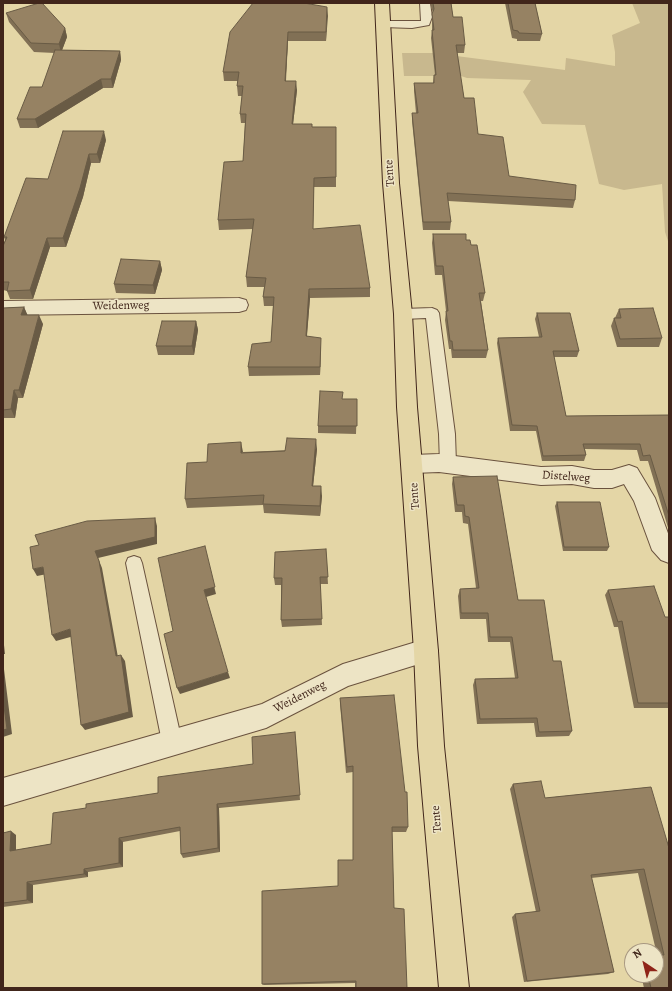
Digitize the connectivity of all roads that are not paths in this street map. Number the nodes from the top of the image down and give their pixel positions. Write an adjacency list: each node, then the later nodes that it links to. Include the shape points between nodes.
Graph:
1 (382, 3): 3 (main road, Tente)
2 (424, 3): 3 (lane, via 427,17 425,23)
3 (383, 24): 6 (main road, Tente, via 391,183)
4 (239, 305): 5 (street, Weidenweg)
5 (3, 308)
6 (403, 314): 7 (main road, Tente, via 407,406); 8 (lane, via 432,313 447,434)
7 (413, 464): 8 (street, Distelweg); 11 (main road, Tente)
8 (448, 464): 9 (street, Distelweg, via 541,476 572,475 594,480 612,479 629,474 644,498 660,543)
9 (669, 553)
10 (134, 563): 12 (lane)
11 (426, 651): 12 (street, Weidenweg, via 343,676 266,715); 14 (main road, Tente, via 432,754)
12 (172, 742): 13 (street, Weidenweg)
13 (3, 792)
14 (454, 988)

